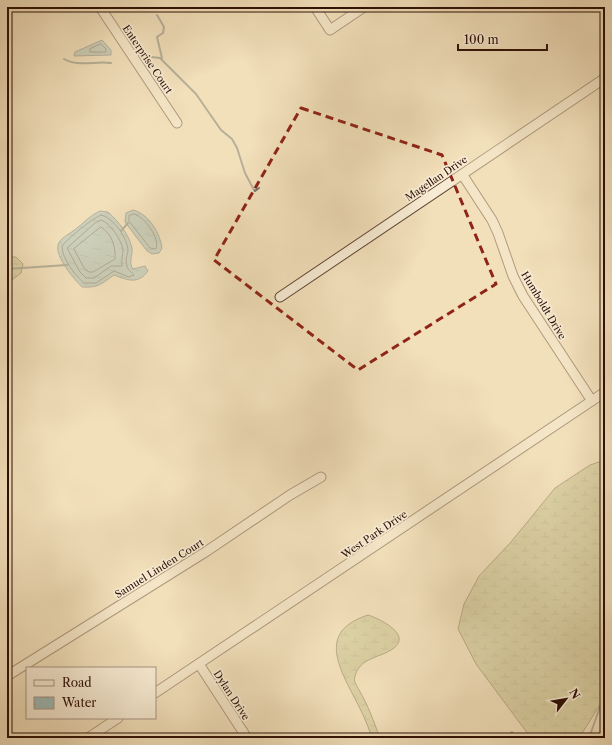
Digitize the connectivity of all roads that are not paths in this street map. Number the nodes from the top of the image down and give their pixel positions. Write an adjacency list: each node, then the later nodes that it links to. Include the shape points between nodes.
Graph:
1 (100, 7): 5 (street, Enterprise Court)
2 (315, 7): 3 (street, via 330,30)
3 (364, 7)
4 (605, 78): 6 (street, Magellan Drive)
5 (177, 123)
6 (462, 174): 7 (street, Magellan Drive); 9 (street, Humboldt Drive, via 492,220 520,291)
7 (280, 297)
8 (605, 392): 9 (street, West Park Drive)
9 (592, 401): 11 (street, West Park Drive)
10 (321, 477): 12 (street, Samuel Linden Court)
11 (198, 664): 13 (street, West Park Drive); 16 (street, Dylan Drive)
12 (7, 676)
13 (156, 692)
14 (116, 719): 15 (street)
15 (88, 738)
16 (247, 738)

